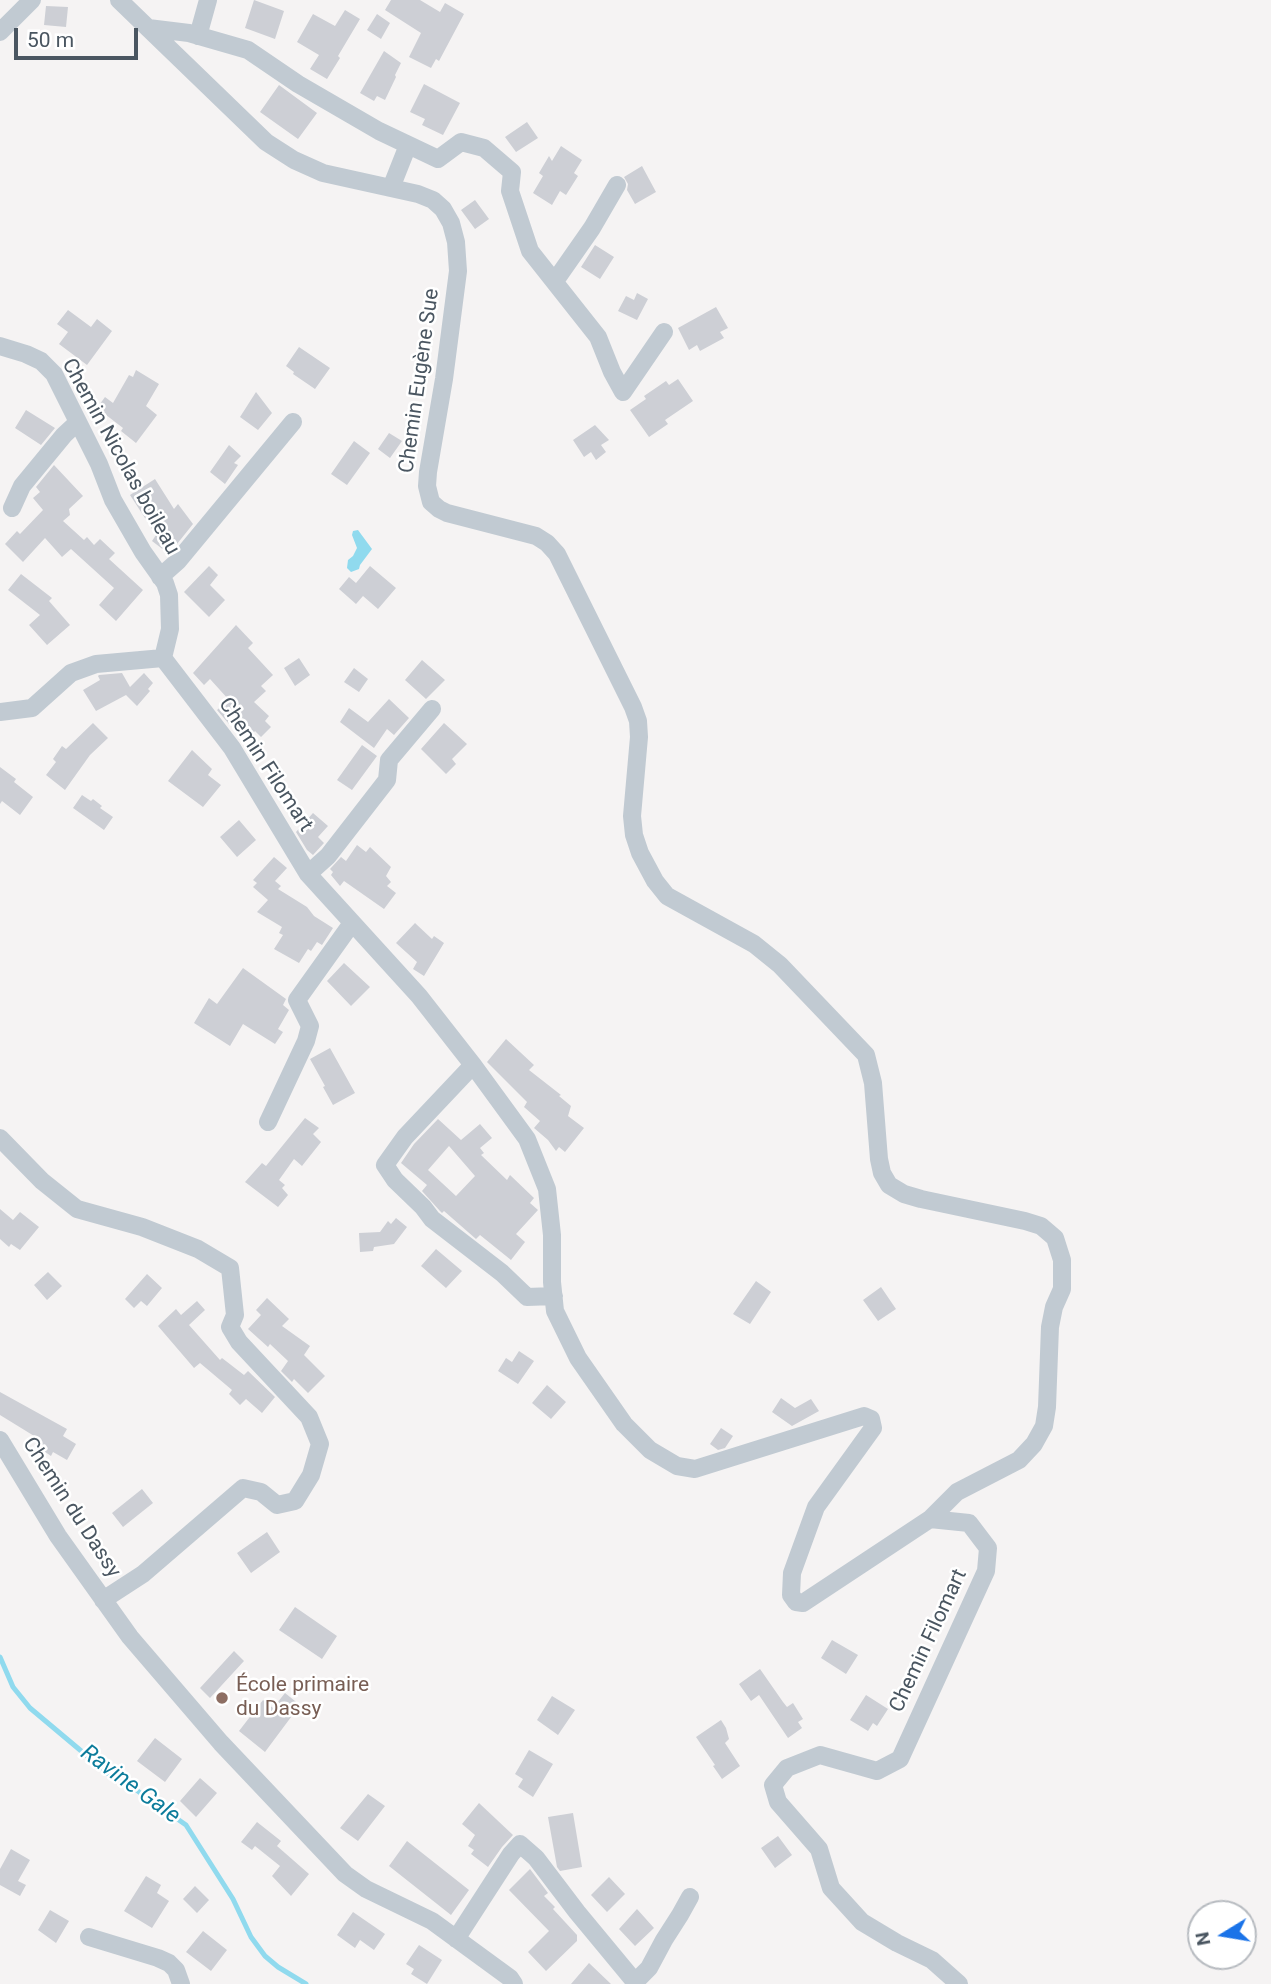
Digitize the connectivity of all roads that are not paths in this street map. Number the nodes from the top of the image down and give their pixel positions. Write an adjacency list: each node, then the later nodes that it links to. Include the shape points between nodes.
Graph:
1 (32, 0): 5 (street)
2 (119, 0): 4 (street, Chemin Eugène Sue)
3 (208, 0): 6 (street)
4 (148, 28): 6 (street); 9 (street, Chemin Eugène Sue, via 266,142 323,173)
5 (0, 32)
6 (198, 36): 7 (street, via 248,50 298,84)
7 (408, 145): 9 (street); 10 (street, via 438,159 461,142 484,148 512,172 510,191 530,251)
8 (617, 185): 10 (street)
9 (391, 188): 28 (street, Chemin Eugène Sue, via 433,200 451,223 456,242 456,300 428,472 431,502 447,513 536,536 556,554 638,721 632,817 640,853 655,881 667,896 754,944 780,965 866,1055 881,1173 890,1185 921,1199 1041,1226 1055,1238 1062,1260 1062,1289 1049,1327 1044,1426 1019,1460 957,1492)
10 (555, 281): 11 (street, via 598,337 624,391)
11 (664, 332)
12 (0, 346): 13 (street, Chemin Nicolas boileau, via 41,361 54,374)
13 (78, 422): 15 (street, via 22,486); 16 (street, Chemin Nicolas boileau, via 113,500)
14 (293, 422): 16 (street, Chemin Nicolas boileau)
15 (12, 509)
16 (160, 577): 17 (street, Chemin Nicolas boileau, via 169,595 170,618)
17 (163, 658): 19 (street, via 96,663 71,673 32,708); 20 (street, Chemin Filomart, via 232,748)
18 (432, 709): 20 (street, Chemin Filomart, via 389,760 387,780 328,856)
19 (0, 712)
20 (308, 874): 21 (street, Chemin Filomart)
21 (352, 923): 22 (street, Chemin Filomart); 23 (street, via 297,1000 310,1026)
22 (474, 1065): 25 (street, Chemin Filomart, via 527,1139 547,1189); 25 (street, via 405,1137 385,1165 432,1219 527,1297)
23 (268, 1122)
24 (0, 1138): 29 (street, Chemin du Dassy, via 42,1181 78,1209 187,1244 230,1268 235,1315 230,1327 309,1417 320,1444 311,1475 295,1501 277,1505 261,1492 243,1488 143,1574)
25 (554, 1296): 28 (street, Chemin Filomart, via 555,1311 578,1358 624,1424 650,1450 677,1466 695,1469 864,1416 871,1419 873,1428 816,1507 792,1573 796,1602 803,1603)
26 (0, 1440): 27 (street, Chemin du Dassy)
27 (6, 1462): 29 (street, Chemin du Dassy)
28 (930, 1519): 35 (street, Chemin Filomart, via 969,1523 988,1548 986,1571 900,1759 877,1771 820,1755 787,1768 773,1785 778,1802 819,1849 831,1888 854,1914 932,1960)
29 (103, 1600): 32 (street, Chemin du Dassy, via 221,1743 345,1874)
30 (690, 1896): 32 (street, via 649,1968 635,1982 520,1844)
31 (89, 1937): 33 (street, via 159,1958 176,1970)
32 (456, 1939): 34 (street, Chemin du Dassy)
33 (181, 1984)
34 (514, 1984)
35 (959, 1984)

